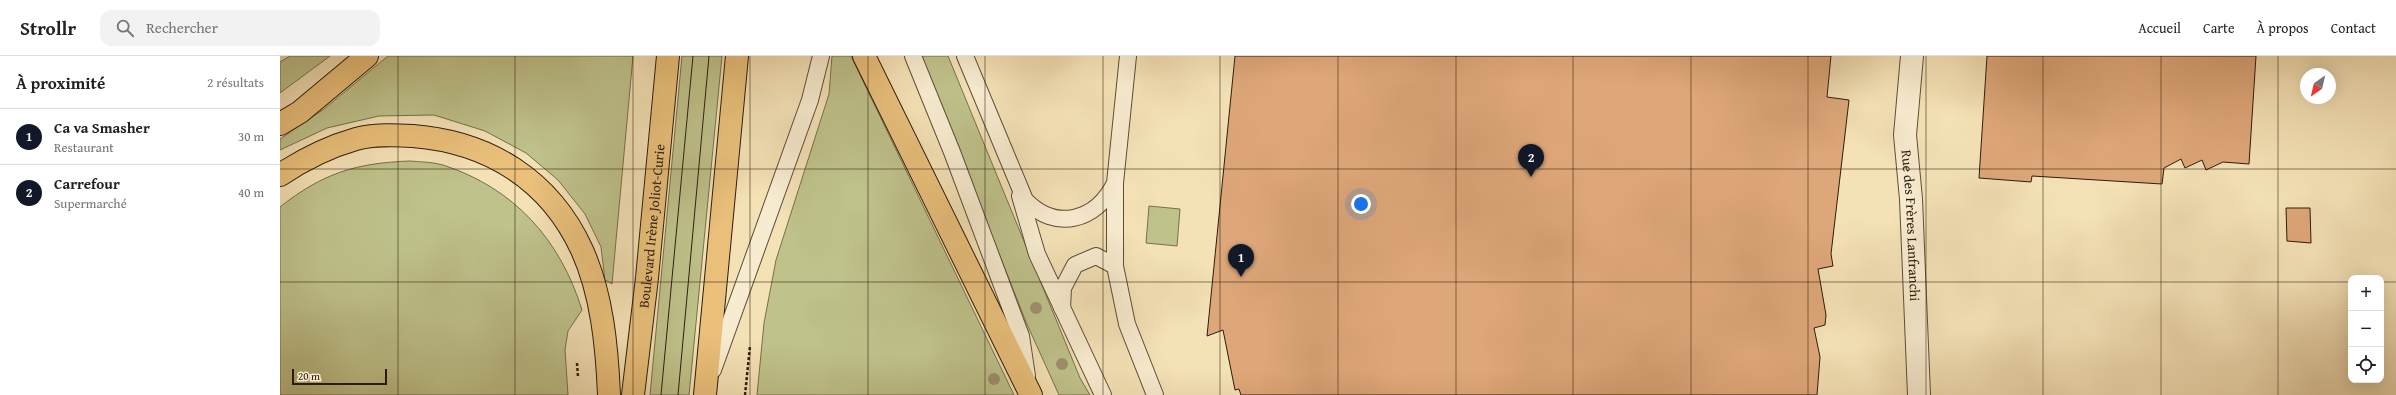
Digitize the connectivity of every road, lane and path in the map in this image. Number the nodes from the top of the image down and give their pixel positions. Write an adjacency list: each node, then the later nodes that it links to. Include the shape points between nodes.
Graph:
1 (367, 56): 10 (main road, via 300,112)
2 (668, 56): 21 (main road, Boulevard Irène Joliot-Curie)
3 (737, 56): 18 (main road)
4 (821, 56): 18 (lane, via 810,100)
5 (864, 56): 19 (main road)
6 (912, 56): 19 (lane, via 952,152 1021,336)
7 (965, 56): 12 (lane)
8 (1128, 56): 13 (lane)
9 (1912, 56): 24 (street, Rue des Frères Lanfranchi, via 1905,135 1911,199)
10 (280, 124)
11 (280, 175): 20 (main road, via 302,160 332,147 358,139 393,135 438,138 480,150 512,166 542,191 564,219 582,250 596,289)
12 (1016, 181): 13 (lane, via 1025,200 1036,212 1052,218 1066,219 1097,208); 15 (lane, via 1037,254)
13 (1115, 183): 14 (lane)
14 (1115, 266): 15 (lane, via 1096,256 1075,265 1063,288); 23 (lane, via 1127,324)
15 (1062, 310): 22 (lane)
16 (577, 360): 17 (path)
17 (578, 380)
18 (705, 394)
19 (1030, 394)
20 (609, 395)
21 (633, 395)
22 (1103, 395)
23 (1155, 395)
24 (1919, 395)

